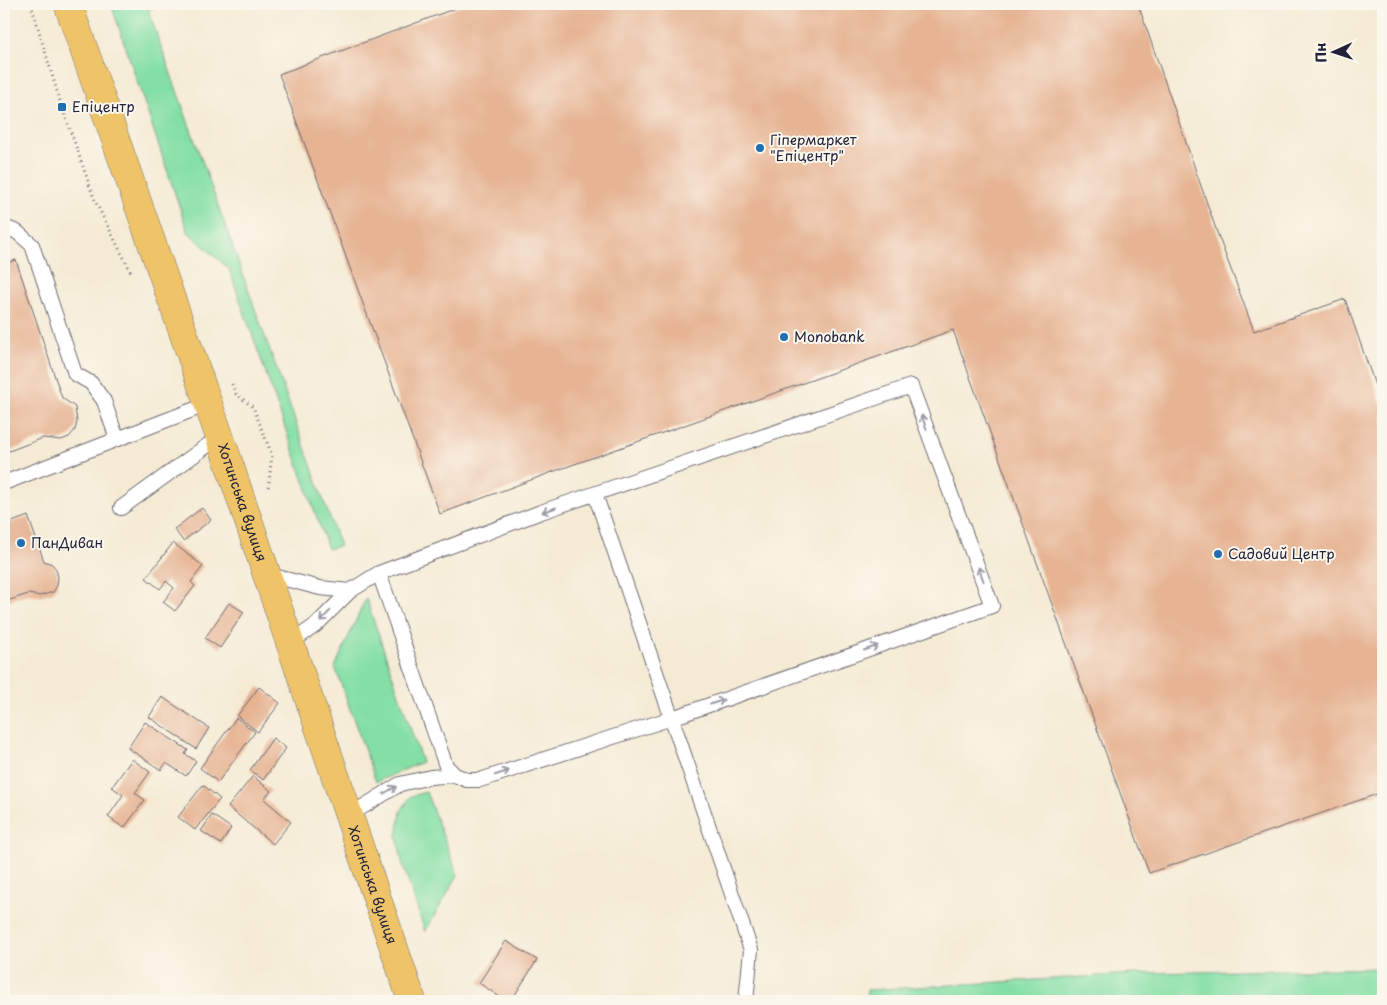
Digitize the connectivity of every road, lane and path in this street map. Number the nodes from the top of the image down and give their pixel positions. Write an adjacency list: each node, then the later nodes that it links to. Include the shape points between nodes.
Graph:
1 (31, 4): 6 (path, via 95,201)
2 (68, 4): 8 (highway, Хотинська вулиця)
3 (4, 227): 4 (lane)
4 (17, 232): 5 (lane); 10 (lane, via 32,245 75,374 91,383 104,401)
5 (4, 236)
6 (133, 278)
7 (229, 376): 13 (path, via 236,394 253,407 272,455 268,490)
8 (208, 404): 9 (highway, Хотинська вулиця); 10 (lane)
9 (220, 437): 14 (lane); 16 (highway, Хотинська вулиця)
10 (117, 440): 11 (lane)
11 (4, 483)
12 (595, 494): 15 (lane, one-way to 15); 19 (lane); 19 (lane, one-way to 12, via 992,606 911,386)
13 (271, 499)
14 (121, 508)
15 (379, 573): 17 (lane); 20 (lane, via 446,766)
16 (266, 574): 17 (lane, via 320,588); 18 (highway, Хотинська вулиця)
17 (350, 591): 18 (lane, one-way to 18, via 316,625)
18 (290, 643): 21 (highway, Хотинська вулиця)
19 (672, 718): 20 (lane, one-way to 19, via 467,780 480,780); 23 (lane, via 751,950)
20 (455, 775): 21 (lane, one-way to 20, via 400,784)
21 (348, 816): 22 (highway, Хотинська вулиця)
22 (412, 1001)
23 (746, 1001)

